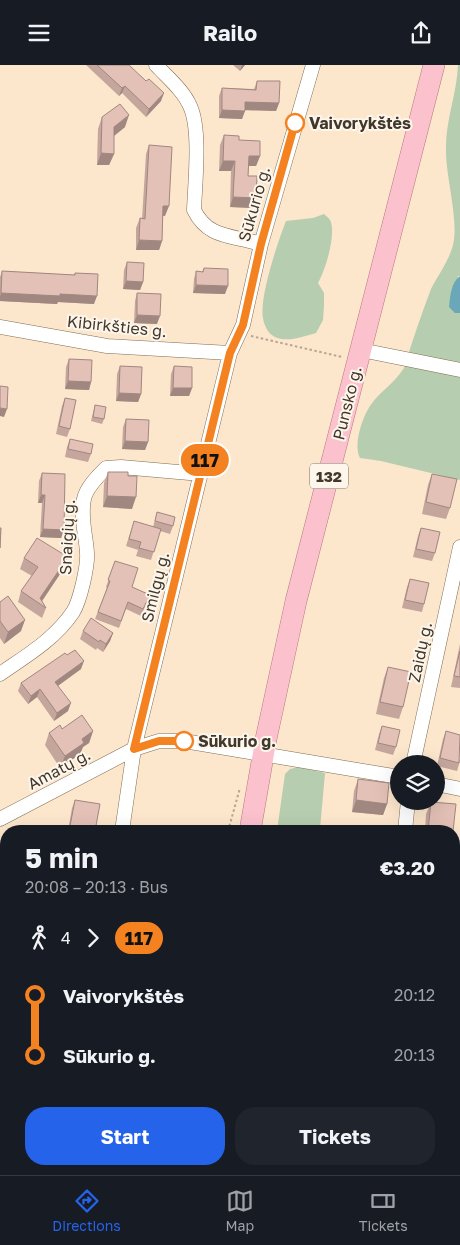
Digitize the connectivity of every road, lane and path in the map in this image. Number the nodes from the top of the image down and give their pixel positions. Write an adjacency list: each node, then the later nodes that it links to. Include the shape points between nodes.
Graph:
1 (156, 65): 4 (street, via 182,92 191,107 196,125 194,210 200,223 223,236)
2 (313, 65): 4 (street, Sūkurio g.)
3 (434, 65): 8 (main road, Punsko g. / 132)
4 (261, 244): 6 (street, Sūkurio g.)
5 (0, 327): 7 (street, Kibirkšties g., via 106,346)
6 (239, 333): 7 (street, Sūkurio g.); 8 (path, via 344,358)
7 (230, 353): 10 (street, Smilgų g.)
8 (359, 356): 9 (street); 14 (main road, Punsko g. / 132, via 296,601)
9 (460, 370)
10 (201, 474): 12 (street, Snaigių g., via 106,468 94,480 84,498 87,554 84,579 74,610 57,632); 13 (street, Smilgų g.)
11 (460, 547): 15 (street, Zaidų g.)
12 (0, 674)
13 (134, 749): 14 (street, Amatų g., via 159,741 184,741); 20 (street, Amatų g.); 21 (street, Smilgų g.)
14 (263, 755): 16 (street, Amatų g.); 22 (main road, Punsko g. / 132)
15 (415, 755)
16 (390, 776)
17 (445, 786): 18 (street)
18 (460, 789)
19 (407, 810): 23 (street)
20 (0, 819)
21 (123, 825)
22 (251, 825)
23 (406, 825)

